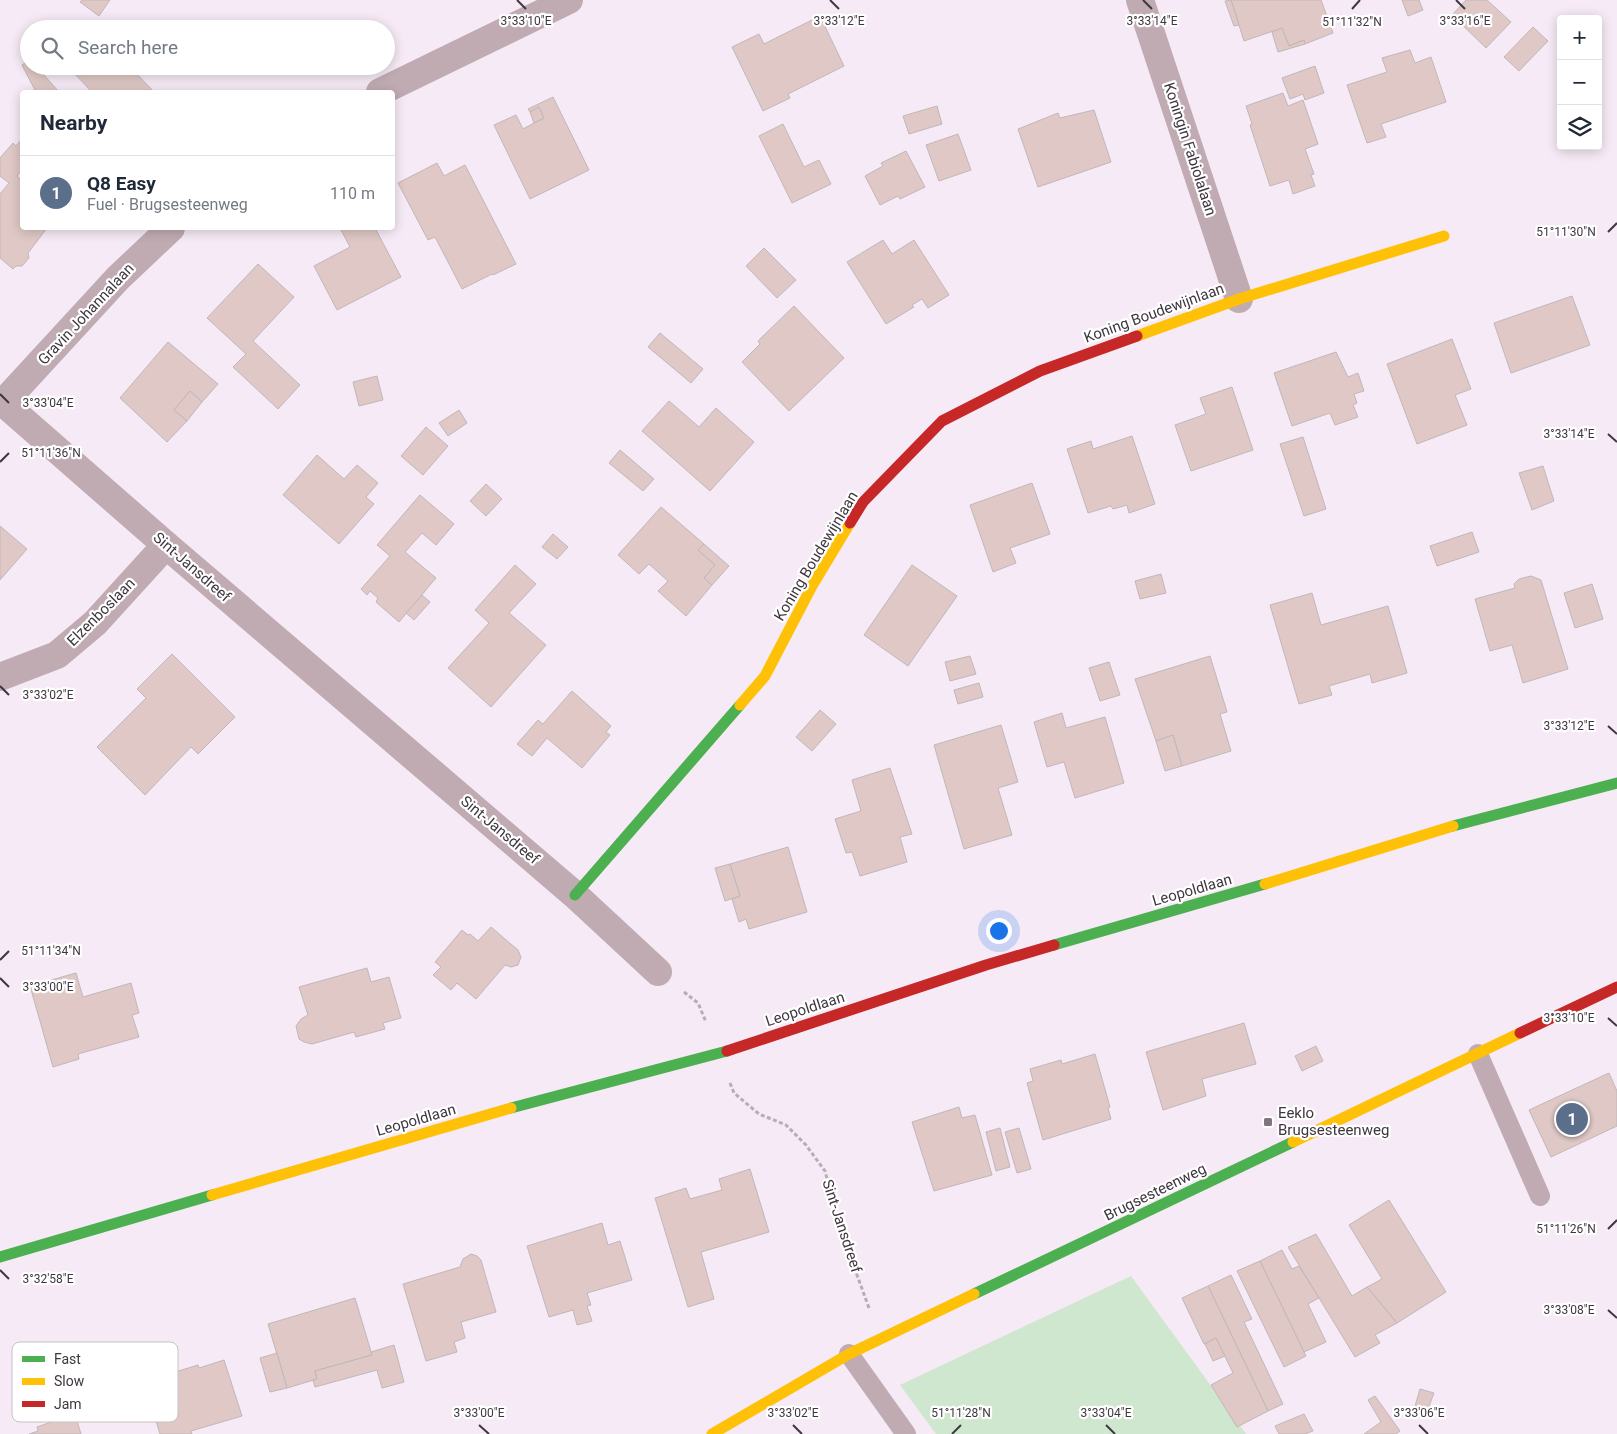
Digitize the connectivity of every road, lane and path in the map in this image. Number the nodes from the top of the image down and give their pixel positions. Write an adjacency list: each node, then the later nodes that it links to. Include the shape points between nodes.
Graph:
1 (569, 0): 3 (street)
2 (1140, 0): 6 (street, Koningin Fabiolalaan)
3 (384, 90)
4 (169, 230): 7 (street, Gravin Johannalaan, via 118,278)
5 (1444, 236): 6 (street, Koning Boudewijnlaan)
6 (1239, 299): 11 (street, Koning Boudewijnlaan, via 1040,371 942,421 863,502 812,586 765,676)
7 (2, 402): 8 (street, Sint-Jansdreef)
8 (166, 545): 9 (street, Elzenboslaan, via 95,623 57,655); 11 (street, Sint-Jansdreef)
9 (0, 677)
10 (1617, 783): 14 (street, Leopoldlaan, via 1440,830 986,966)
11 (575, 895): 12 (street, Sint-Jansdreef)
12 (658, 972): 14 (path, Sint-Jansdreef, via 698,1003)
13 (1617, 987): 15 (street, Brugsesteenweg)
14 (720, 1053): 17 (street, Leopoldlaan, via 485,1115); 18 (path, Sint-Jansdreef, via 734,1093 759,1114 786,1125 806,1145 824,1171 841,1231)
15 (1478, 1054): 16 (lane); 18 (street, Brugsesteenweg)
16 (1540, 1196)
17 (0, 1257)
18 (881, 1339): 19 (street, Brugsesteenweg)
19 (849, 1354): 20 (street, Brugsesteenweg); 21 (lane)
20 (712, 1434)
21 (906, 1434)

